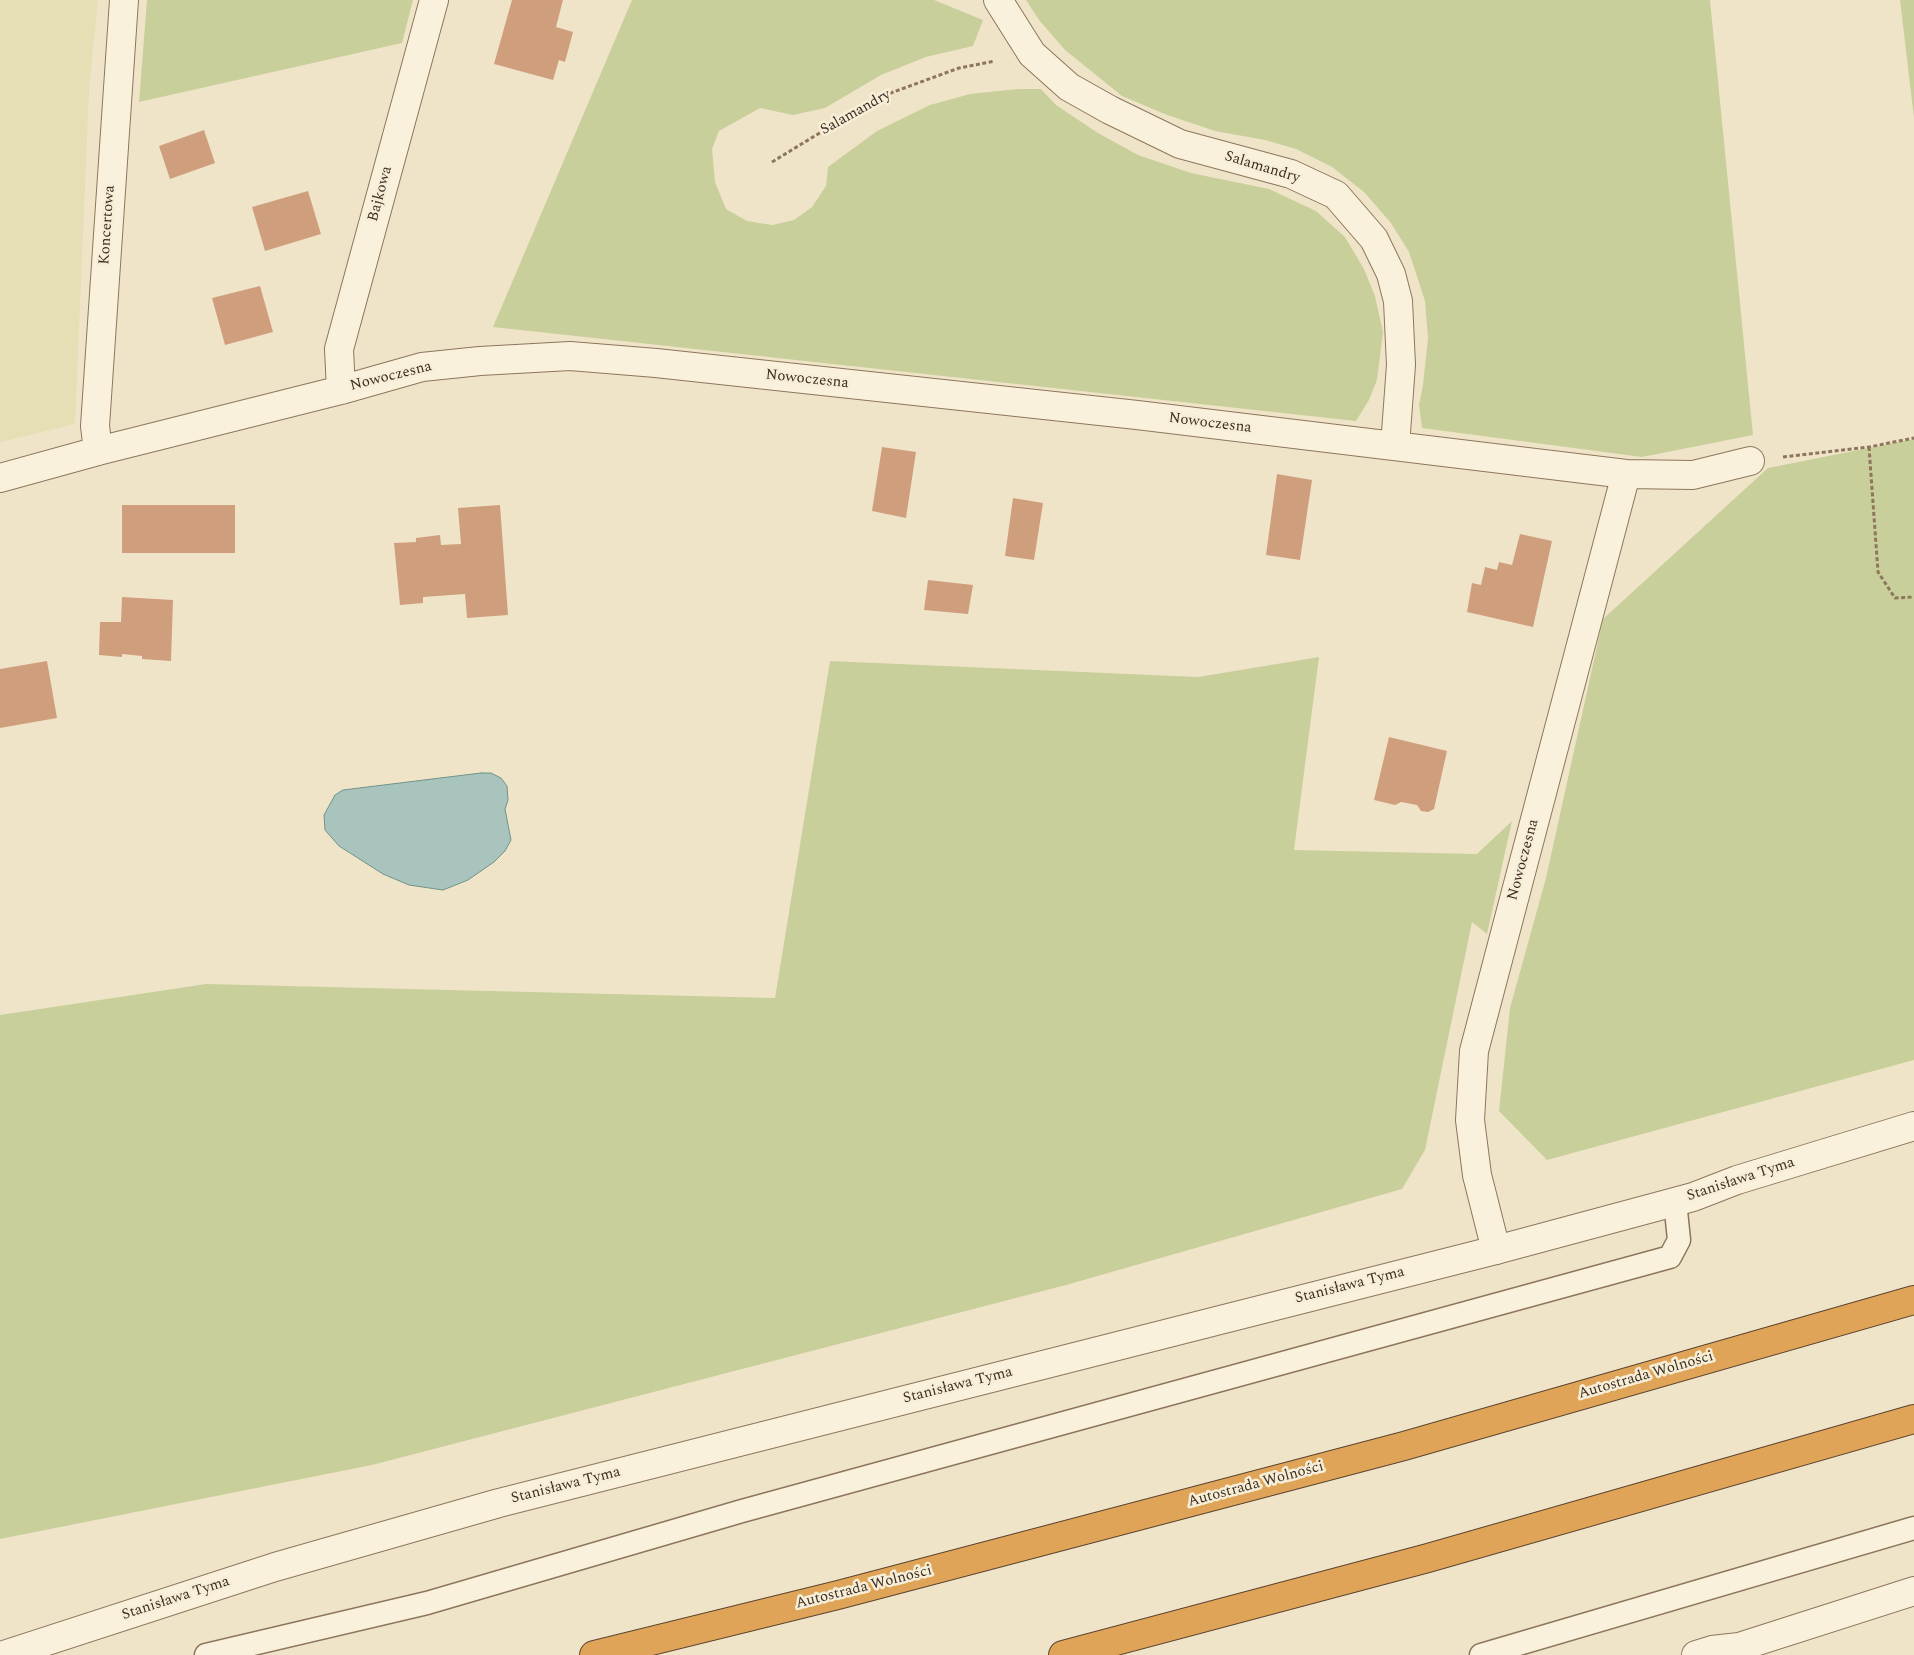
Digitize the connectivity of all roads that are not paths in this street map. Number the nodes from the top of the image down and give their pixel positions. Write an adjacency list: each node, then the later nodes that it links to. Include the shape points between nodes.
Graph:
1 (124, 0): 6 (street, Koncertowa, via 95,426)
2 (434, 0): 4 (street, Bajkowa, via 338,349)
3 (998, 0): 5 (street, Salamandry, via 1032,54 1069,87 1180,144 1291,174 1336,195 1374,239 1391,274 1398,300 1401,365)
4 (341, 390): 5 (street, Nowoczesna, via 422,367 480,360 570,356 1098,411); 6 (street, Nowoczesna)
5 (1395, 446): 8 (street, Nowoczesna)
6 (98, 451): 9 (street, Nowoczesna)
7 (1750, 461): 8 (street, Nowoczesna, via 1693,475)
8 (1626, 474): 12 (street, Nowoczesna, via 1474,1051 1470,1120 1477,1175)
9 (0, 478)
10 (1914, 1126): 11 (street, Stanisława Tyma)
11 (1675, 1201): 12 (street, Stanisława Tyma); 18 (lane, via 1680,1240 1670,1257 742,1512 427,1603)
12 (1496, 1250): 17 (street, Stanisława Tyma, via 499,1503 275,1567)
13 (1914, 1300): 19 (highway, Autostrada Wolności, via 1404,1446 838,1595)
14 (1914, 1419): 20 (highway, via 1437,1555)
15 (1914, 1528): 21 (lane)
16 (1914, 1591): 22 (street, via 1739,1647)
17 (22, 1652)
18 (206, 1655)
19 (594, 1655)
20 (1063, 1655)
21 (1482, 1655)
22 (1696, 1655)

